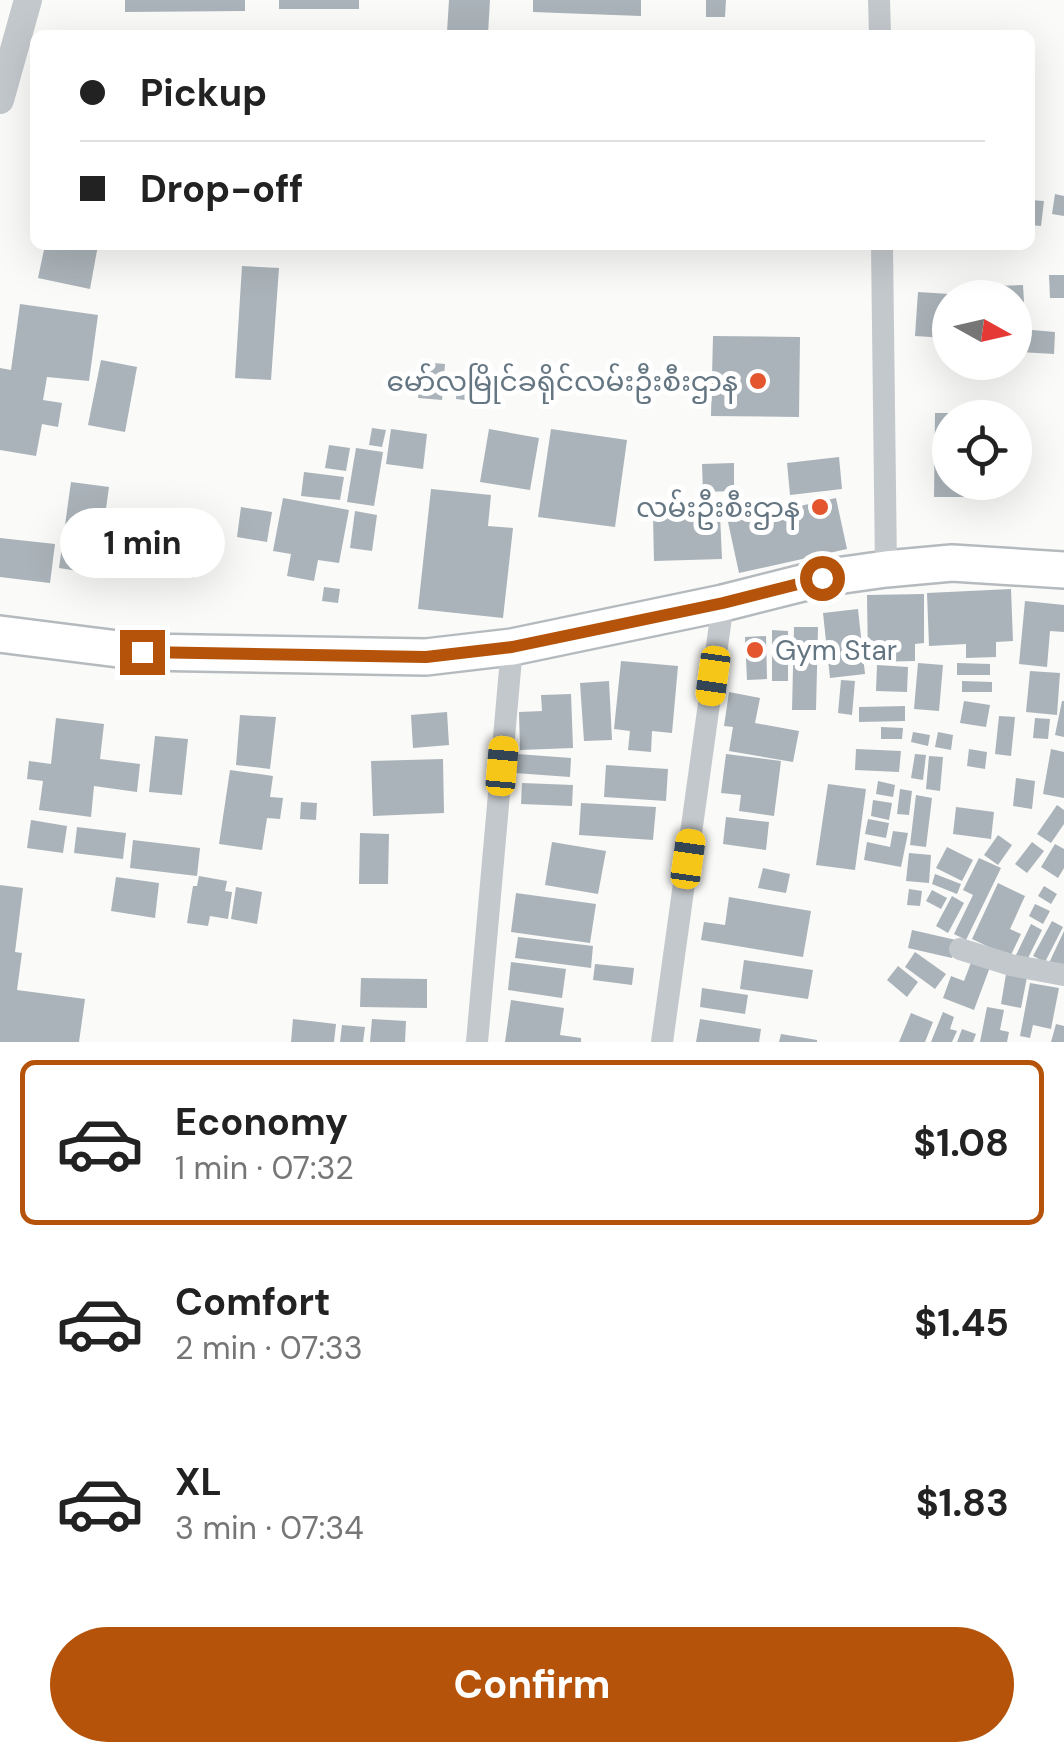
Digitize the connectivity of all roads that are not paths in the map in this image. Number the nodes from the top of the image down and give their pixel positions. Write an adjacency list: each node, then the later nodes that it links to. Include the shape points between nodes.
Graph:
1 (28, 0): 4 (street)
2 (879, 0): 3 (street)
3 (880, 30)
4 (0, 100)
5 (882, 250): 6 (street)
6 (886, 568): 7 (main road, via 952,563); 8 (main road)
7 (1064, 570)
8 (723, 603): 10 (main road); 14 (street)
9 (0, 634): 10 (main road, via 142,652 320,658 426,657)
10 (512, 647): 13 (street)
11 (960, 949): 12 (street)
12 (1064, 975)
13 (477, 1042)
14 (662, 1042)

